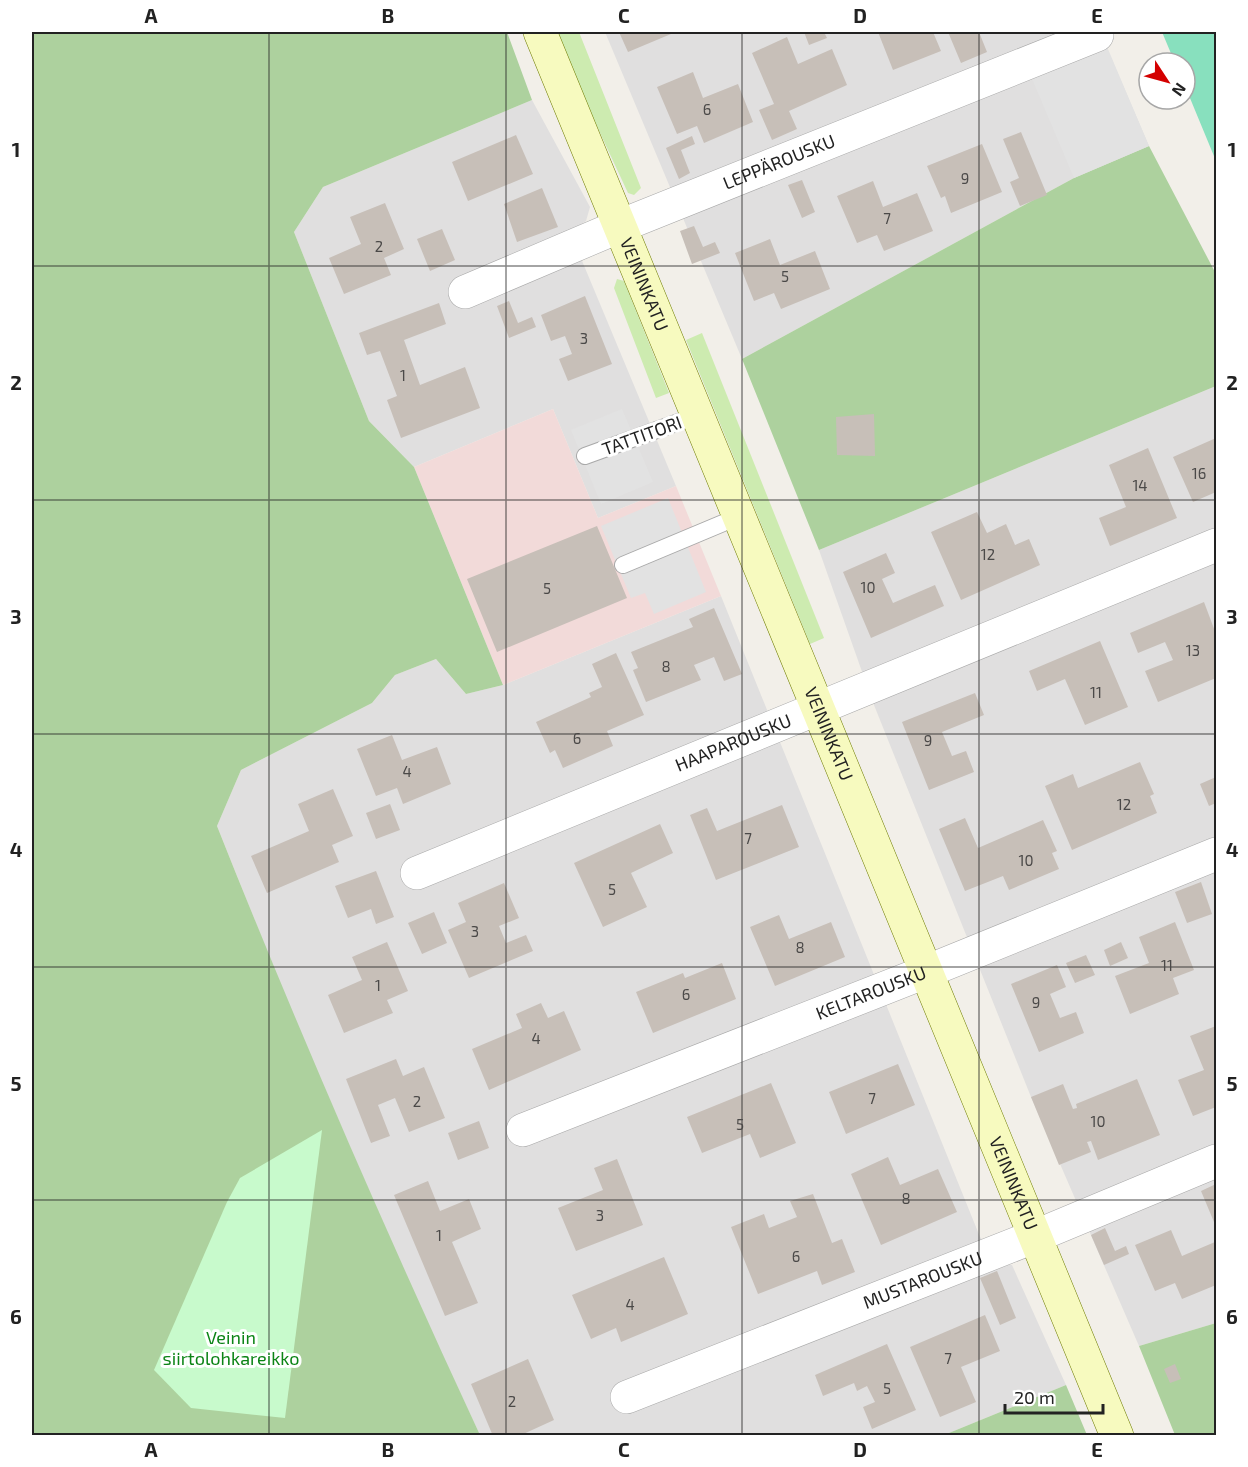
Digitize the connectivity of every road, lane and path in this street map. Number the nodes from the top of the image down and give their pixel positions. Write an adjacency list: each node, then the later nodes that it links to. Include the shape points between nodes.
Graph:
1 (540, 32): 3 (street, VEININKATU)
2 (1097, 35): 3 (street, LEPPÄROUSKU)
3 (620, 226): 4 (street, LEPPÄROUSKU); 5 (street, VEININKATU)
4 (465, 292)
5 (698, 415): 6 (lane, TATTITORI); 7 (street, VEININKATU)
6 (585, 456)
7 (740, 516): 9 (lane); 10 (street, VEININKATU)
8 (1216, 545): 10 (street, HAAPAROUSKU)
9 (623, 565)
10 (820, 710): 12 (street, HAAPAROUSKU); 13 (street, VEININKATU)
11 (1216, 854): 13 (street, KELTAROUSKU)
12 (417, 873)
13 (927, 971): 14 (street, KELTAROUSKU); 16 (street, VEININKATU)
14 (523, 1130)
15 (1216, 1161): 16 (street, MUSTAROUSKU)
16 (1036, 1236): 17 (street, MUSTAROUSKU); 18 (street, VEININKATU)
17 (627, 1397)
18 (1117, 1436)

